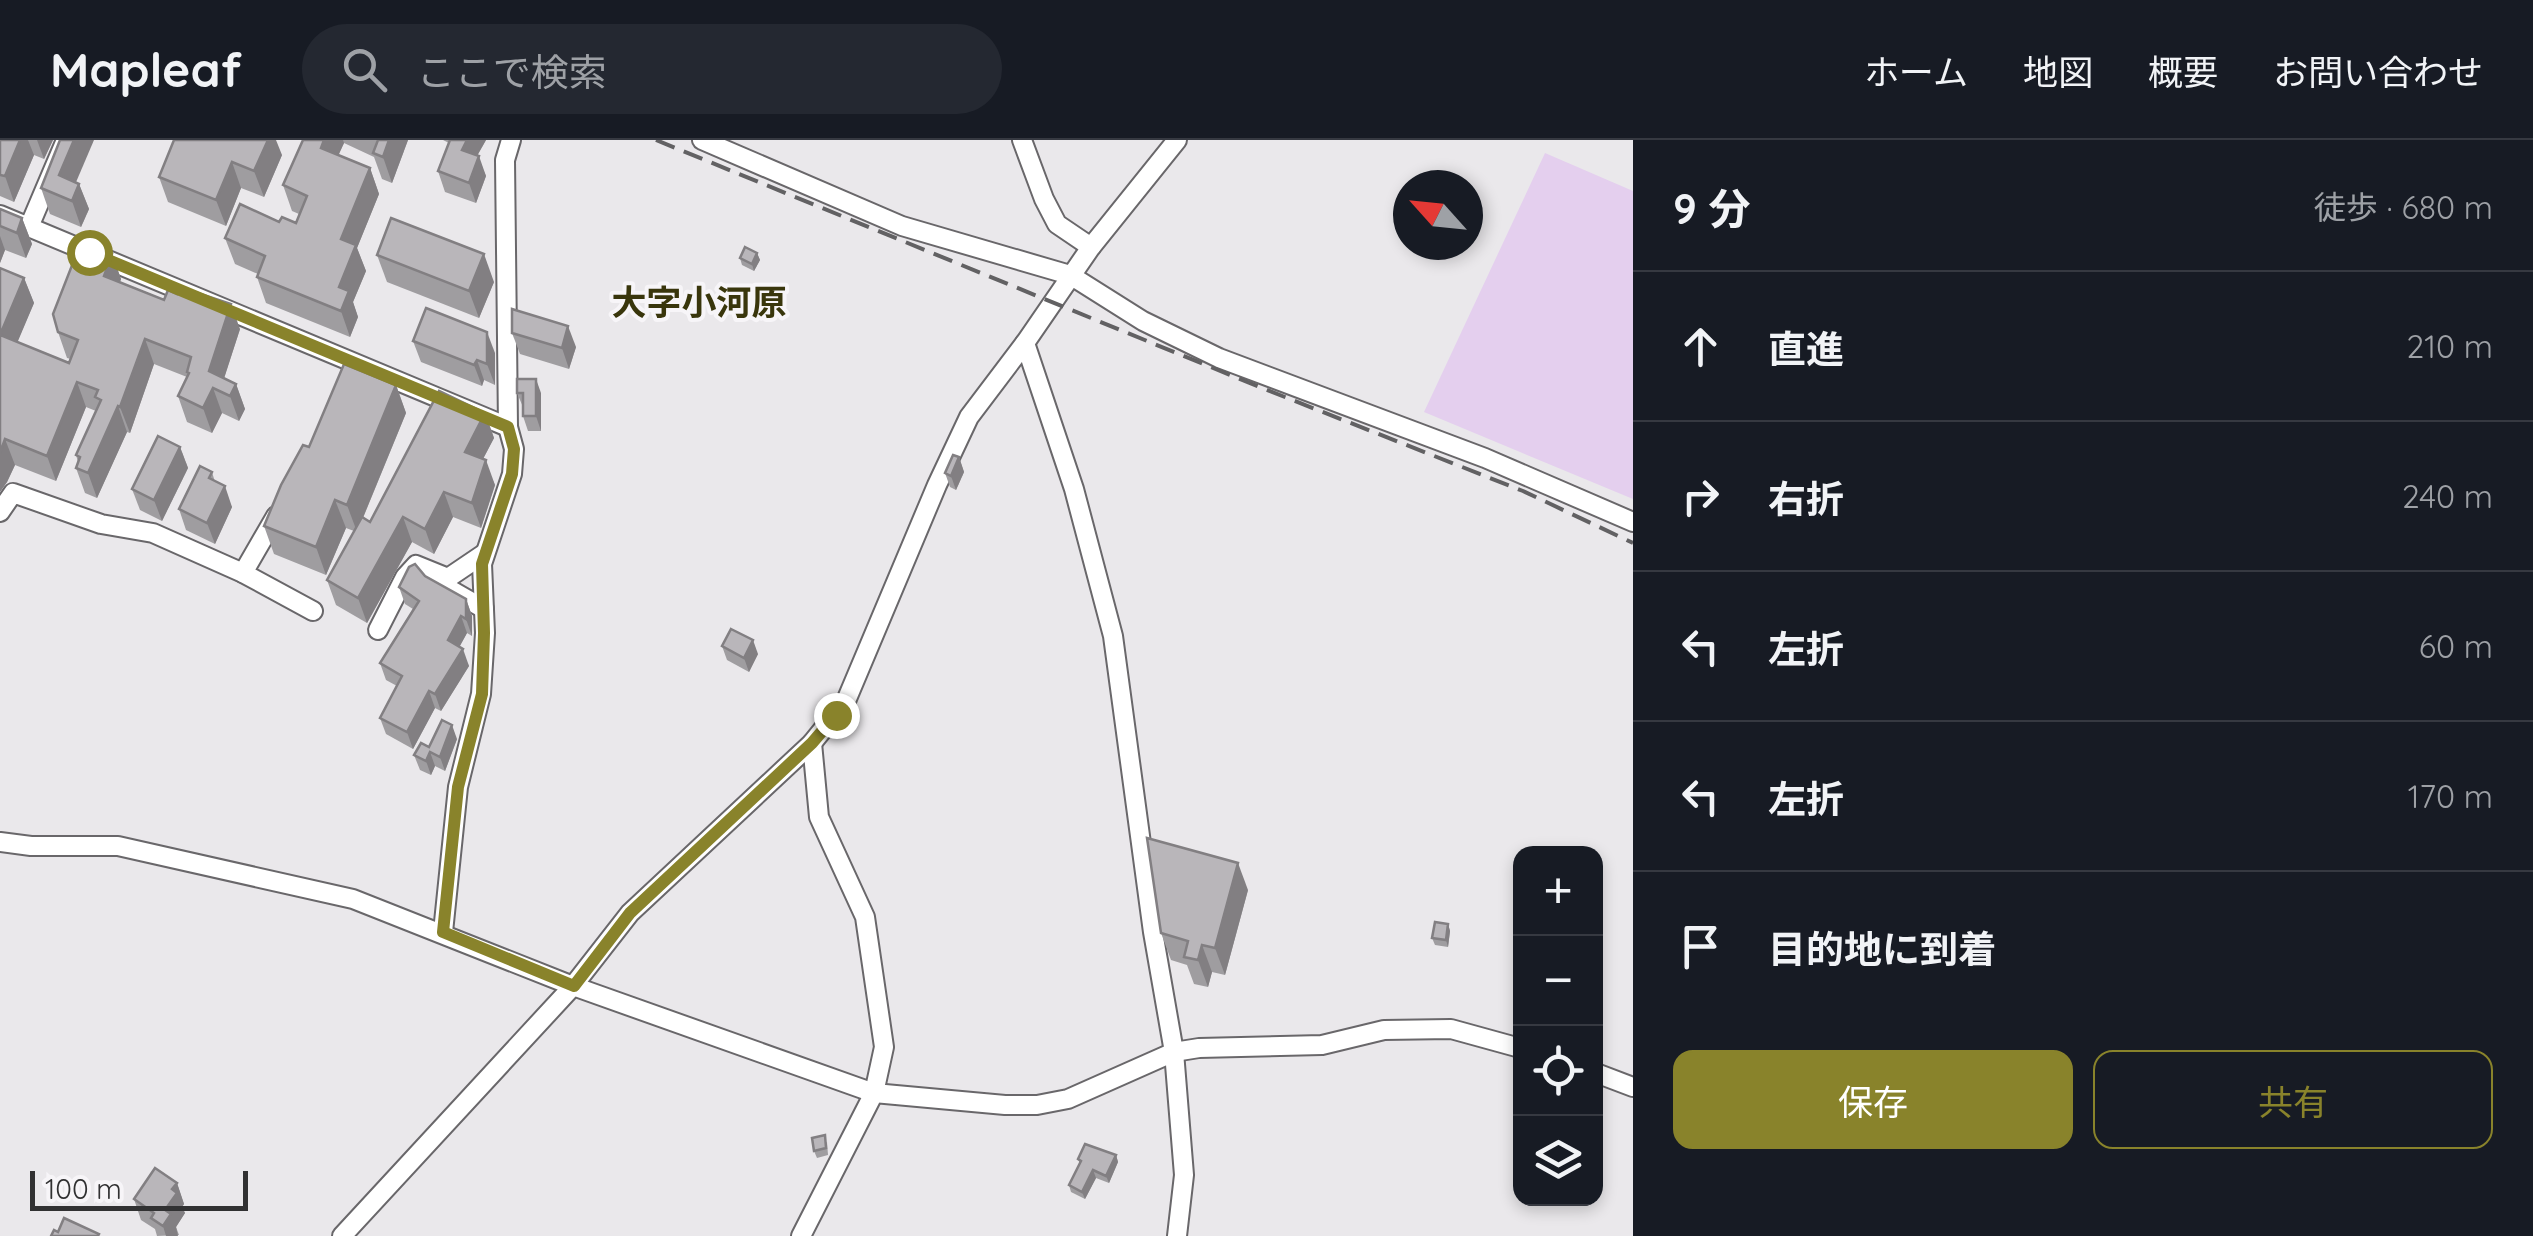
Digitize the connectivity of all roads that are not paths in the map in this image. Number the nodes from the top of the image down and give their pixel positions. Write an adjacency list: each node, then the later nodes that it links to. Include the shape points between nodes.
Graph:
1 (66, 140): 7 (street)
2 (511, 140): 11 (street, via 504,160)
3 (702, 140): 9 (street, via 902,226)
4 (1022, 140): 8 (street, via 1057,224)
5 (1177, 140): 8 (street)
6 (0, 215): 7 (street)
7 (29, 227): 11 (street, via 349,372)
8 (1091, 248): 9 (street)
9 (1070, 275): 10 (street); 14 (street, via 1219,358)
10 (1025, 343): 21 (street, via 969,416 846,701); 26 (street, via 1113,636)
11 (508, 427): 15 (street, via 512,474)
12 (285, 500): 16 (street)
13 (0, 512): 16 (street, via 12,493 100,524 152,533)
14 (1633, 522)
15 (485, 553): 17 (street, via 448,578); 18 (street)
16 (243, 573): 19 (street)
17 (435, 574): 18 (street); 20 (street, via 416,565)
18 (484, 609): 23 (street, via 482,694 458,787)
19 (313, 611)
20 (378, 630)
21 (812, 743): 24 (street, via 630,913); 29 (street, via 820,817 870,940 884,1048)
22 (0, 842): 23 (street, via 118,846 353,899)
23 (443, 932): 24 (street)
24 (574, 986): 29 (street); 30 (street)
25 (1513, 1046): 26 (street, via 1451,1029 1418,1029 1322,1045)
26 (1174, 1052): 29 (street, via 1068,1099 1037,1105); 32 (street, via 1184,1175)
27 (1603, 1076): 28 (street)
28 (1633, 1087)
29 (874, 1093): 31 (street)
30 (342, 1236)
31 (801, 1236)
32 (1177, 1236)

